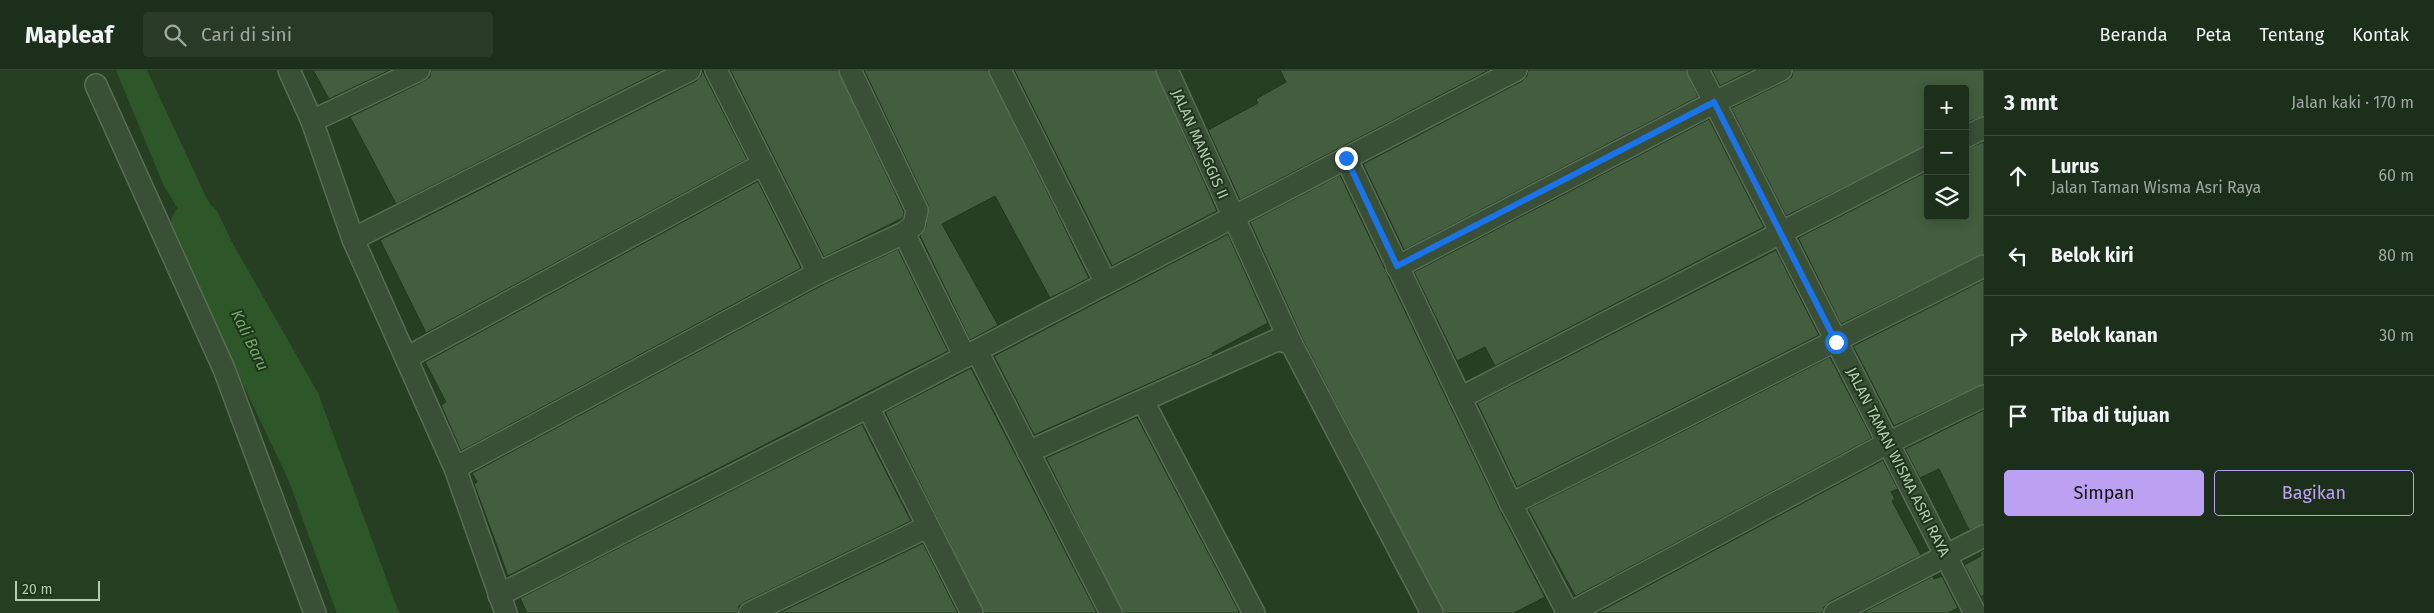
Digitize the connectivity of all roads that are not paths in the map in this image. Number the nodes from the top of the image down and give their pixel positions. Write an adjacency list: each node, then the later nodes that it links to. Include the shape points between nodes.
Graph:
1 (289, 70): 13 (street)
2 (419, 70): 13 (street)
3 (690, 70): 22 (street)
4 (716, 70): 18 (street)
5 (850, 70): 21 (street, via 917,210 914,225)
6 (1000, 70): 26 (street)
7 (1167, 70): 19 (street, JALAN MANGGIS II)
8 (1516, 70): 16 (street)
9 (1698, 70): 12 (street, JALAN TAMAN WISMA ASRI RAYA)
10 (1781, 70): 12 (street)
11 (96, 85): 43 (street, via 224,369)
12 (1714, 102): 20 (street, JALAN TAMAN WISMA ASRI RAYA); 23 (street)
13 (312, 121): 22 (street)
14 (1984, 128): 15 (street)
15 (1969, 135)
16 (1346, 158): 19 (street); 23 (street)
17 (1924, 158): 20 (street)
18 (763, 164): 25 (street); 30 (street)
19 (1233, 217): 26 (street); 28 (street, JALAN MANGGIS II)
20 (1781, 232): 27 (street, JALAN TAMAN WISMA ASRI RAYA); 32 (street)
21 (904, 233): 25 (street); 29 (street)
22 (353, 239): 30 (street)
23 (1397, 266): 32 (street)
24 (1984, 266): 27 (street)
25 (818, 274): 37 (street)
26 (1106, 283): 29 (street)
27 (1836, 342): 35 (street, JALAN TAMAN WISMA ASRI RAYA); 38 (street)
28 (1291, 343): 33 (street, via 1277,340); 48 (street, JALAN MANGGIS II)
29 (971, 354): 34 (street); 36 (street)
30 (406, 358): 37 (street)
31 (1984, 396): 35 (street)
32 (1460, 398): 38 (street)
33 (1143, 401): 36 (street); 47 (street)
34 (868, 407): 39 (street); 42 (street)
35 (1888, 443): 41 (street, JALAN TAMAN WISMA ASRI RAYA); 49 (street)
36 (1028, 452): 46 (street)
37 (455, 468): 42 (street)
38 (1511, 504): 49 (street)
39 (927, 527): 44 (street); 45 (street)
40 (1984, 536): 41 (street)
41 (1945, 556): 50 (street); 51 (street, JALAN TAMAN WISMA ASRI RAYA)
42 (503, 604)
43 (315, 613)
44 (750, 613)
45 (972, 613)
46 (1110, 613)
47 (1254, 613)
48 (1432, 613)
49 (1569, 613)
50 (1835, 613)
51 (1975, 613)

